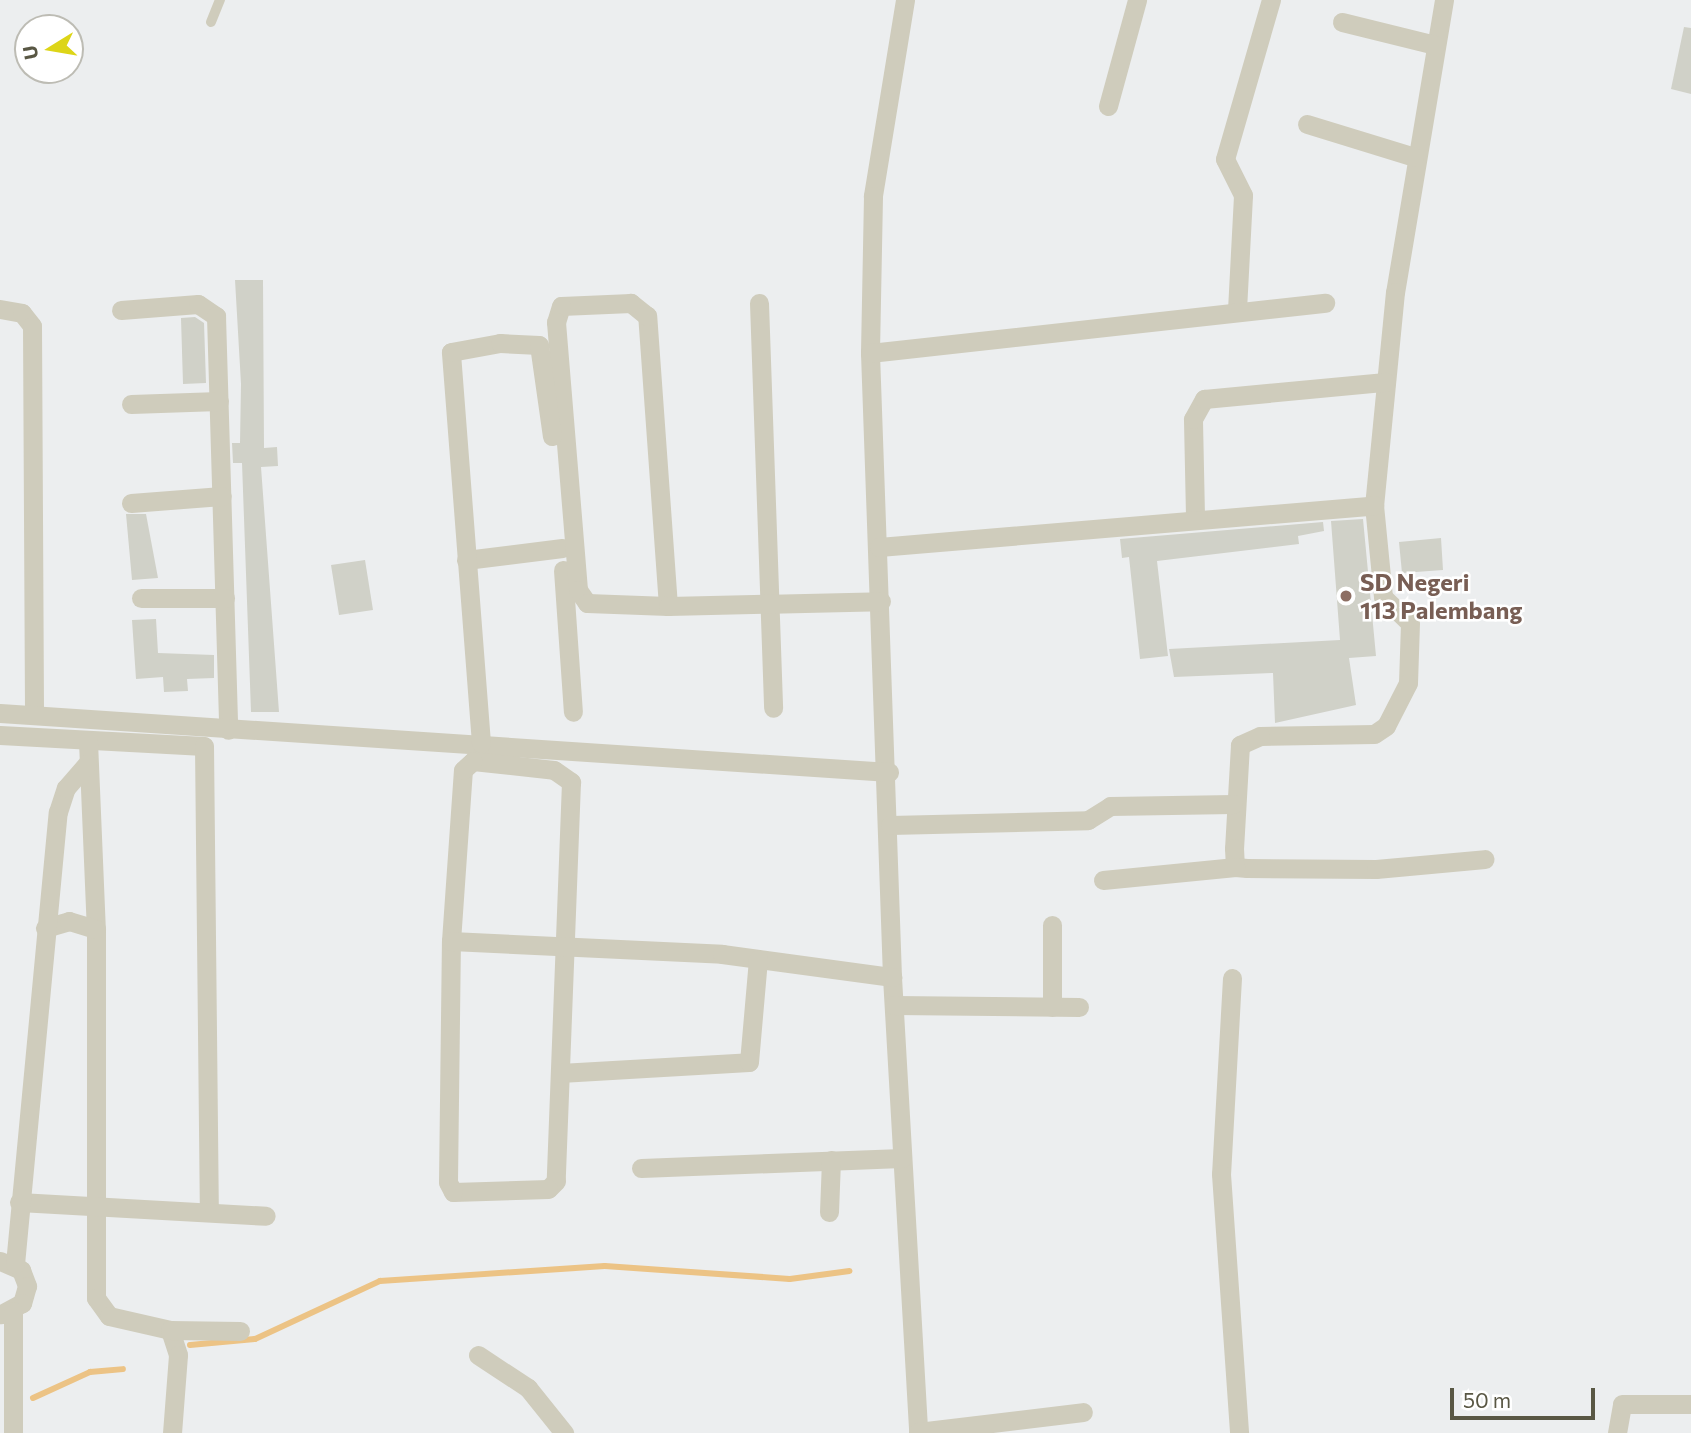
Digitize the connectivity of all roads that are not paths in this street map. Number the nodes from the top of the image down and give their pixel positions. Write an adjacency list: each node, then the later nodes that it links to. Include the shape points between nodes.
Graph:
1 (219, 0): 6 (lane)
2 (905, 0): 17 (street, via 873,196)
3 (1137, 0): 9 (street)
4 (1271, 0): 16 (street, via 1225,159 1243,195)
5 (1444, 0): 8 (street)
6 (211, 22)
7 (1342, 22): 8 (street)
8 (1435, 45): 11 (street)
9 (1108, 106)
10 (1307, 124): 11 (street)
11 (1414, 157): 18 (street)
12 (759, 303): 31 (street)
13 (1325, 303): 16 (street)
14 (0, 309): 36 (street, via 22,313 32,326)
15 (121, 310): 19 (street, via 198,304 212,309)
16 (1237, 310): 17 (street)
17 (870, 352): 25 (street)
18 (1385, 382): 23 (street); 24 (street, via 1204,399 1193,419)
19 (219, 401): 20 (street); 21 (street)
20 (131, 404)
21 (222, 496): 22 (street); 29 (street)
22 (131, 503)
23 (1374, 505): 24 (street); 43 (street, via 1383,597 1410,623 1406,690 1386,726 1374,734 1260,736 1240,745)
24 (1195, 516): 25 (street)
25 (879, 547): 30 (street)
26 (562, 548): 27 (street); 27 (street, via 544,349 500,343 456,349 448,357); 34 (street)
27 (466, 561): 40 (street)
28 (141, 598): 29 (street)
29 (225, 598): 37 (street)
30 (881, 601): 31 (street); 42 (street)
31 (773, 604): 32 (street); 33 (street)
32 (668, 606): 32 (street, via 595,606 578,590 556,322 561,306 631,303 647,316)
33 (773, 708)
34 (573, 712)
35 (0, 713): 36 (street)
36 (34, 715): 37 (street)
37 (228, 730): 40 (street)
38 (0, 735): 39 (street)
39 (88, 741): 41 (street); 65 (street, via 204,746)
40 (481, 743): 42 (street)
41 (87, 764): 49 (street, via 61,800); 50 (street)
42 (889, 772): 44 (street)
43 (1233, 804): 44 (street, via 1110,806 1084,821); 46 (street)
44 (890, 825): 54 (street)
45 (1485, 859): 46 (street, via 1376,869)
46 (1235, 867): 47 (street)
47 (1103, 880)
48 (1052, 925): 57 (street)
49 (45, 928): 50 (street, via 69,921); 63 (street)
50 (96, 929): 64 (street)
51 (451, 941): 52 (street); 52 (street, via 463,770 480,761 554,770 571,782); 59 (street, via 451,1190 551,1188)
52 (562, 944): 53 (street); 59 (street)
53 (758, 959): 54 (street); 59 (street, via 750,1062)
54 (892, 977): 56 (street)
55 (1232, 978): 79 (street, via 1221,1174)
56 (894, 1005): 57 (street); 60 (street)
57 (1052, 1007): 58 (street)
58 (1079, 1007)
59 (560, 1073)
60 (902, 1157): 61 (street); 75 (street)
61 (831, 1160): 62 (street); 66 (street)
62 (640, 1168)
63 (19, 1202): 64 (street); 68 (street)
64 (98, 1205): 65 (street); 70 (street, via 97,1305 109,1316)
65 (209, 1210): 67 (street)
66 (829, 1212)
67 (266, 1216)
68 (7, 1262): 69 (street, via 27,1286)
69 (6, 1312): 76 (street)
70 (170, 1330): 71 (street); 77 (street, via 178,1355)
71 (240, 1331)
72 (478, 1355): 78 (street, via 528,1388)
73 (1691, 1404): 80 (street, via 1622,1404)
74 (1083, 1412): 75 (street)
75 (918, 1432)
76 (13, 1433)
77 (172, 1433)
78 (564, 1433)
79 (1239, 1433)
80 (1617, 1433)

